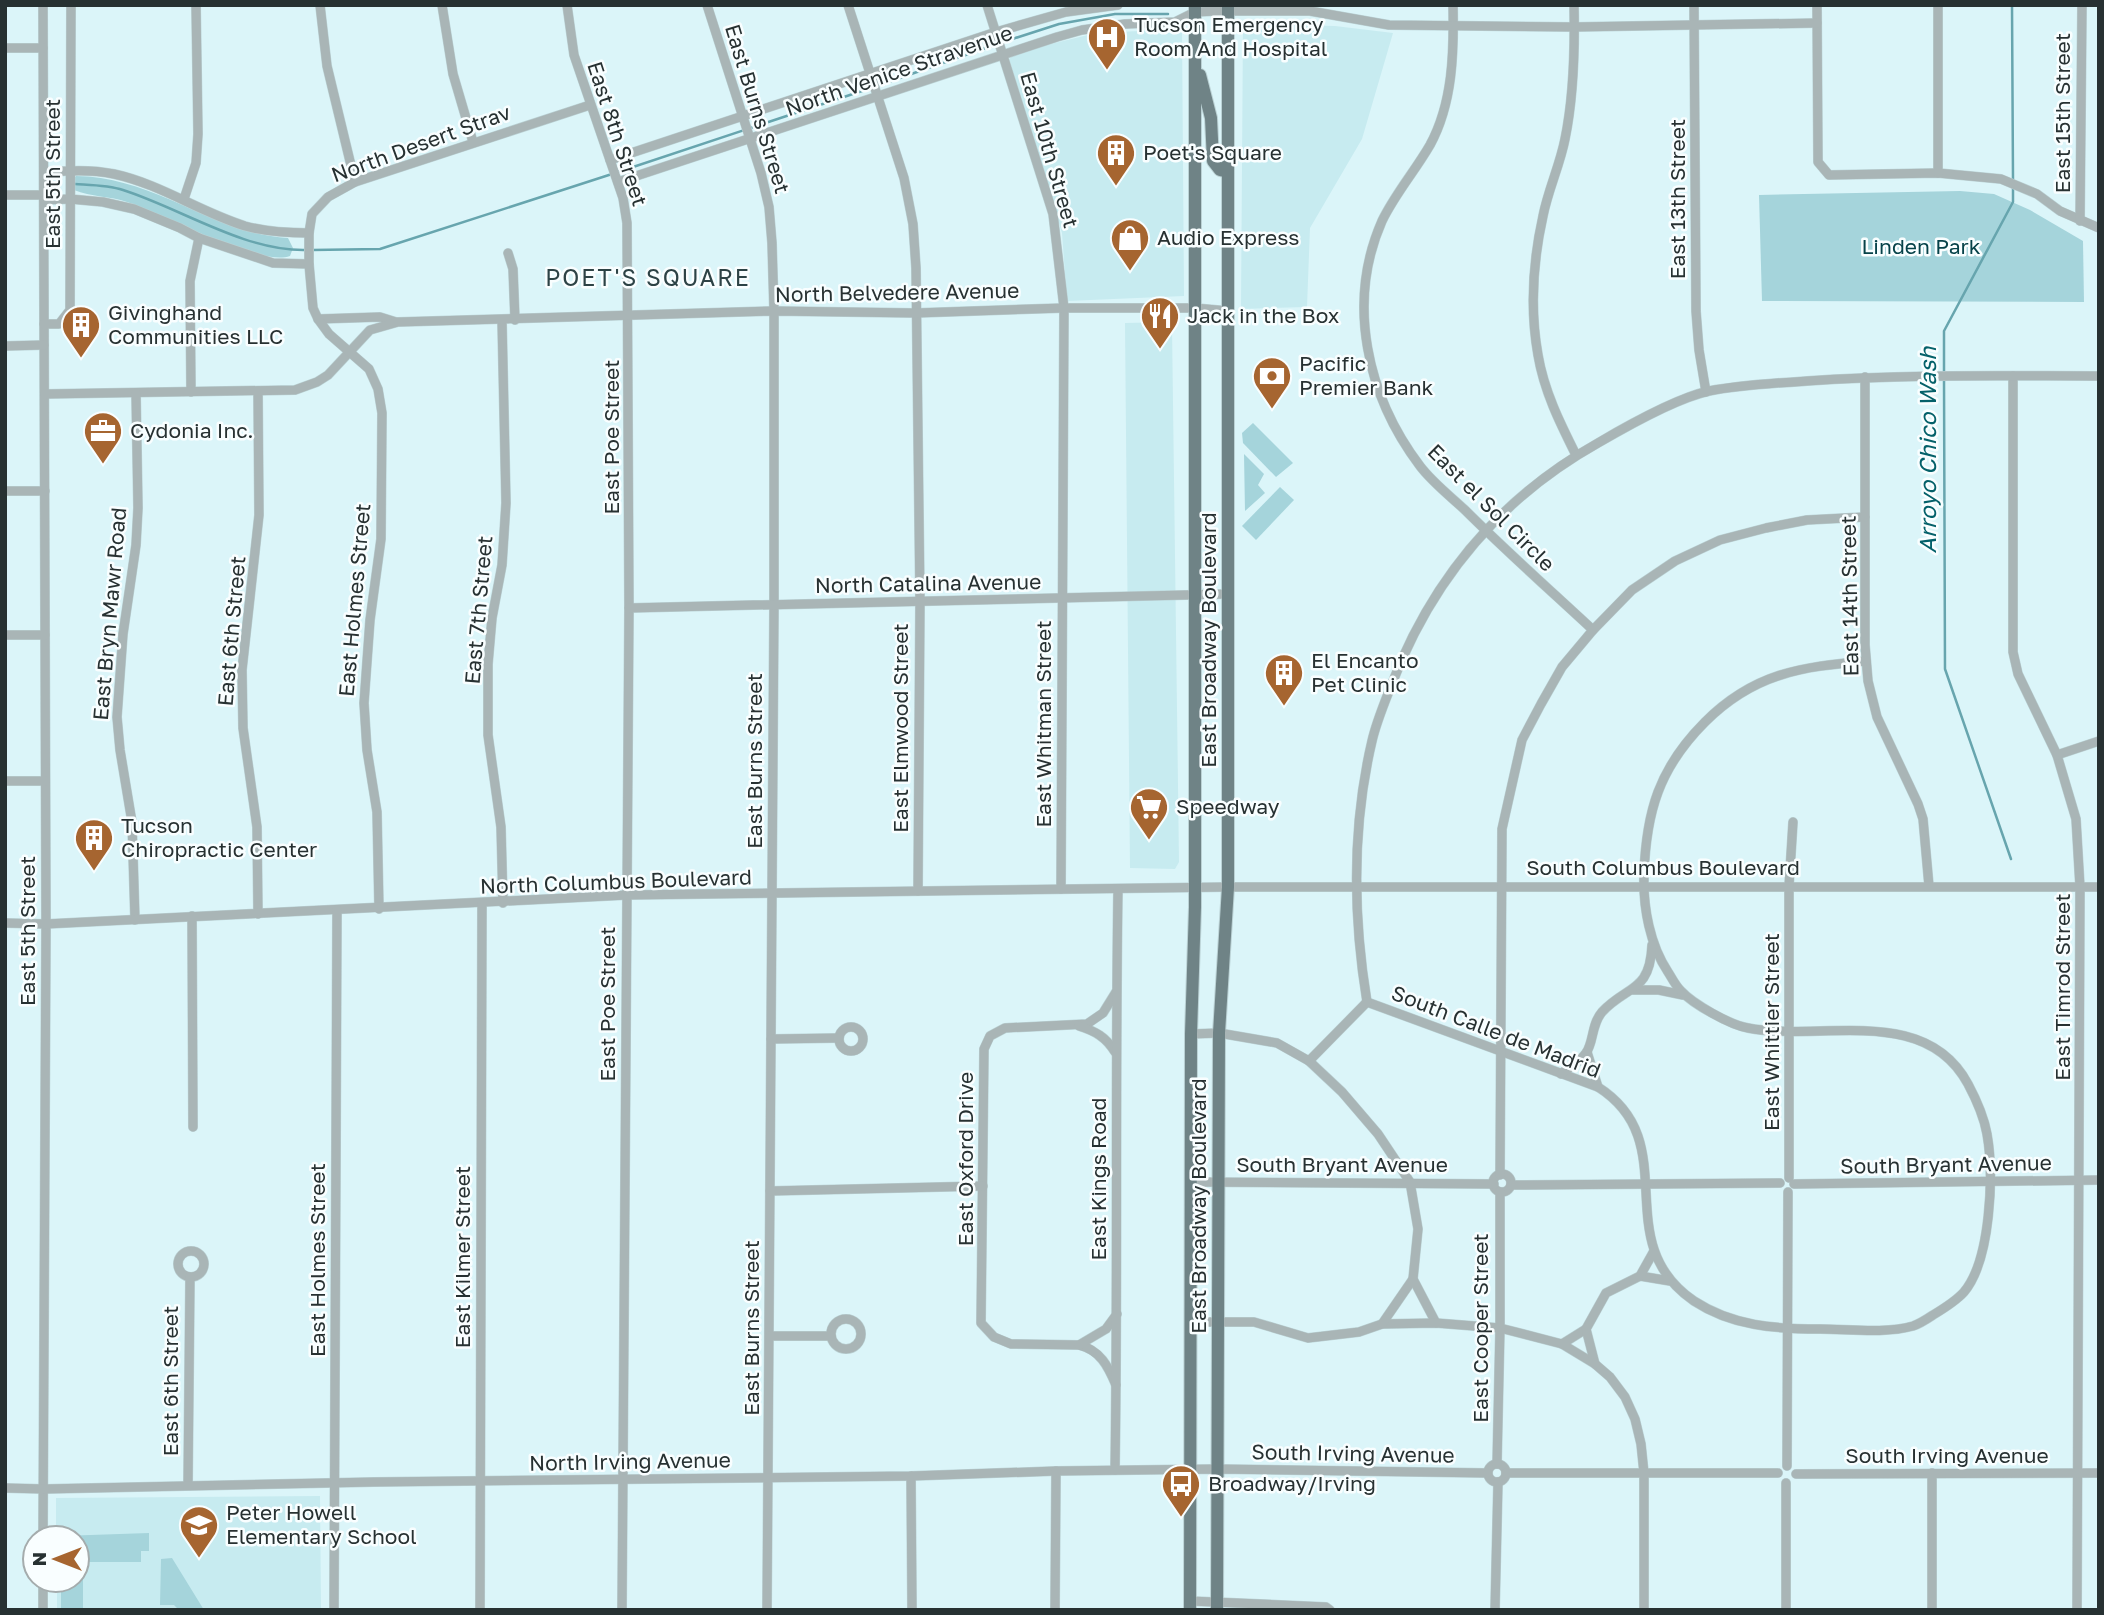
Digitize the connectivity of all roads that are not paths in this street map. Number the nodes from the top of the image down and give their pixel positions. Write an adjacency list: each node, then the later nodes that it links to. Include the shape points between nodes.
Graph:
1 (43, 5): 25 (street, East 5th Street)
2 (71, 5): 35 (street, East 5th Street)
3 (196, 5): 44 (street, via 198,134 196,163)
4 (320, 5): 39 (street, via 329,77)
5 (442, 5): 33 (street, via 453,74)
6 (567, 5): 30 (street, East 8th Street, via 574,55)
7 (707, 5): 31 (street, East Burns Street)
8 (848, 5): 28 (street, East Elmwood Street)
9 (987, 5): 23 (street, East 10th Street)
10 (1118, 5): 23 (street, North Venice Stravenue, via 1066,12)
11 (1453, 5): 21 (street, East el Sol Circle)
12 (1574, 5): 22 (street)
13 (1693, 5): 20 (street, East 13th Street)
14 (1817, 5): 19 (street)
15 (1938, 5): 38 (street)
16 (2082, 5): 45 (street, East 15th Street)
17 (1191, 7): 18 (street, North Venice Stravenue); 26 (street, North Venice Stravenue, via 1175,22 1082,30); 27 (main road, East Broadway Boulevard)
18 (1228, 8): 21 (street, North Venice Stravenue, via 1310,11 1389,26); 36 (main road, East Broadway Boulevard)
19 (1817, 23): 20 (street, North Venice Stravenue); 38 (street, via 1818,162 1829,175)
20 (1694, 24): 22 (street, North Venice Stravenue); 69 (street, East 13th Street, via 1696,312)
21 (1453, 26): 22 (street, North Venice Stravenue); 77 (street, East el Sol Circle, via 1444,111 1377,234 1363,310 1368,356 1380,397 1397,431 1420,467)
22 (1574, 27): 73 (street, via 1571,102 1543,214 1534,294 1544,382)
23 (996, 32): 26 (street, East 10th Street); 28 (street, North Venice Stravenue)
24 (5, 48): 25 (street)
25 (43, 48): 37 (street, East 5th Street)
26 (1003, 55): 29 (street, North Venice Stravenue); 51 (street, East 10th Street, via 1053,214)
27 (1195, 58): 36 (main road, via 1211,118 1213,161); 52 (main road, East Broadway Boulevard)
28 (870, 73): 29 (street, East Elmwood Street); 31 (street, North Venice Stravenue)
29 (878, 97): 32 (street, North Venice Stravenue); 55 (street, East Elmwood Street, via 904,178 913,224)
30 (590, 105): 33 (street, North Desert Strav); 34 (street, East 8th Street)
31 (742, 115): 32 (street, East Burns Street); 34 (street, North Venice Stravenue)
32 (750, 140): 40 (street, North Venice Stravenue); 53 (street, East Burns Street, via 769,208)
33 (472, 142): 39 (street, North Desert Strav)
34 (610, 160): 40 (street, East 8th Street)
35 (70, 170): 37 (street); 43 (street, East 5th Street); 44 (street, via 117,175)
36 (1228, 172): 54 (main road, East Broadway Boulevard)
37 (44, 173): 42 (street, East 5th Street)
38 (1938, 173): 45 (street, via 2001,179)
39 (355, 182): 47 (street, North Desert Strav, via 328,197 312,214)
40 (618, 182): 56 (street, East 8th Street, via 627,223)
41 (5, 195): 42 (street)
42 (44, 197): 43 (street); 61 (street, East 5th Street)
43 (70, 199): 48 (street, via 134,209); 61 (street, East 5th Street, via 70,310 59,324)
44 (184, 199): 47 (street, via 244,226)
45 (2080, 221): 46 (street)
46 (2099, 228)
47 (309, 233): 50 (street, East Holmes Street)
48 (199, 238): 50 (street, via 273,262); 70 (street, via 190,281)
49 (508, 253): 58 (street)
50 (309, 264): 57 (street, East Holmes Street)
51 (1064, 308): 52 (street, North Belvedere Avenue); 55 (street, North Belvedere Avenue); 80 (street, East Whitman Street)
52 (1195, 308): 54 (street, North Belvedere Avenue); 79 (main road, East Broadway Boulevard)
53 (774, 311): 55 (street, North Belvedere Avenue); 56 (street, North Belvedere Avenue); 82 (street, East Burns Street)
54 (1228, 312): 78 (main road, East Broadway Boulevard)
55 (916, 313): 81 (street, East Elmwood Street)
56 (629, 315): 58 (street, North Belvedere Avenue); 83 (street, East Poe Street)
57 (318, 319): 60 (street, North Belvedere Avenue, via 380,317); 64 (street, East Holmes Street)
58 (515, 320): 59 (street, North Belvedere Avenue)
59 (502, 321): 60 (street, North Belvedere Avenue); 107 (street, East 7th Street, via 506,503 488,664 488,735 501,827)
60 (398, 322): 64 (street, North Belvedere Avenue, via 370,330)
61 (44, 324): 63 (street, East 5th Street)
62 (5, 345): 63 (street)
63 (44, 345): 71 (street, East 5th Street)
64 (348, 352): 68 (street, North Belvedere Avenue, via 317,382 295,390); 109 (street, East Holmes Street, via 369,369 382,412 381,539 364,703 377,812)
65 (2013, 376): 66 (street); 67 (street); 89 (street, East Timrod Street, via 2013,652 2018,674)
66 (2099, 376)
67 (1865, 377): 69 (street); 76 (street, East 14th Street)
68 (258, 391): 70 (street, North Belvedere Avenue); 111 (street, East 6th Street, via 259,515 242,693 257,827)
69 (1706, 391): 73 (street)
70 (191, 392): 72 (street, North Belvedere Avenue)
71 (45, 394): 72 (street, North Belvedere Avenue); 75 (street, East 5th Street)
72 (136, 394): 113 (street, East Bryn Mawr Road, via 136,532 117,717 131,822)
73 (1576, 455): 77 (street, via 1516,500)
74 (5, 491): 75 (street)
75 (45, 491): 86 (street, East 5th Street)
76 (1865, 517): 84 (street, via 1807,520 1720,540 1675,561 1632,590); 87 (street, East 14th Street)
77 (1486, 531): 84 (street, East el Sol Circle); 93 (street, via 1445,580 1419,624 1372,738 1362,791)
78 (1228, 594): 79 (street, North Catalina Avenue); 98 (main road, East Broadway Boulevard)
79 (1195, 595): 80 (street, North Catalina Avenue); 101 (main road, East Broadway Boulevard)
80 (1062, 599): 81 (street, North Catalina Avenue); 102 (street, East Whitman Street)
81 (920, 601): 82 (street, North Catalina Avenue); 104 (street, East Elmwood Street)
82 (774, 606): 83 (street, North Catalina Avenue); 105 (street, East Burns Street)
83 (629, 607): 106 (street, East Poe Street)
84 (1593, 630): 94 (street, via 1562,667 1522,740 1502,829)
85 (5, 635): 86 (street)
86 (45, 635): 91 (street, East 5th Street)
87 (1866, 661): 95 (street, via 1811,666 1769,677 1730,698 1703,724 1673,759 1656,796 1646,838); 97 (street, East 14th Street, via 1877,717 1923,819)
88 (2099, 741): 89 (street)
89 (2057, 755): 99 (street, East Timrod Street, via 2076,819)
90 (5, 781): 91 (street)
91 (45, 781): 115 (street, East 5th Street)
92 (1793, 822): 96 (street, East Whittier Street)
93 (1357, 886): 94 (street, South Columbus Boulevard); 98 (street, South Columbus Boulevard); 120 (street, via 1358,948)
94 (1501, 886): 95 (street, South Columbus Boulevard); 129 (street)
95 (1644, 886): 96 (street, South Columbus Boulevard); 116 (street)
96 (1789, 886): 97 (street, South Columbus Boulevard); 122 (street, East Whittier Street)
97 (1929, 886): 99 (street, South Columbus Boulevard)
98 (1228, 887): 101 (street, North Columbus Boulevard); 123 (main road, East Broadway Boulevard)
99 (2080, 887): 100 (street, South Columbus Boulevard); 135 (street, East Timrod Street)
100 (2099, 887)
101 (1195, 888): 103 (street, North Columbus Boulevard); 124 (main road, East Broadway Boulevard)
102 (1060, 889): 103 (street, North Columbus Boulevard); 104 (street, North Columbus Boulevard)
103 (1118, 889): 118 (street, East Kings Road)
104 (918, 891): 105 (street, North Columbus Boulevard)
105 (772, 894): 106 (street, North Columbus Boulevard); 126 (street, East Burns Street)
106 (626, 895): 107 (street, North Columbus Boulevard); 182 (street, East Poe Street)
107 (503, 903): 108 (street, North Columbus Boulevard)
108 (482, 904): 109 (street, North Columbus Boulevard); 183 (street, East Kilmer Street)
109 (379, 909): 110 (street, North Columbus Boulevard)
110 (337, 910): 111 (street, North Columbus Boulevard); 185 (street, East Holmes Street)
111 (258, 914): 112 (street, North Columbus Boulevard)
112 (192, 916): 113 (street, North Columbus Boulevard); 133 (street)
113 (135, 920): 115 (street, North Columbus Boulevard)
114 (5, 923): 115 (street, North Columbus Boulevard)
115 (46, 924): 189 (street, East 5th Street)
116 (1653, 938): 117 (street, via 1648,969); 119 (street, via 1658,958)
117 (1633, 990): 119 (street); 127 (street, via 1601,1013)
118 (1116, 992): 121 (street, via 1103,1013); 128 (street, East Kings Road)
119 (1685, 995): 122 (street, South Calle de Madrid, via 1742,1027)
120 (1367, 1002): 129 (street, South Calle de Madrid); 130 (street)
121 (1079, 1026): 128 (street, via 1108,1041); 144 (street, East Oxford Drive, via 1021,1025 990,1036 984,1049)
122 (1789, 1032): 141 (street, South Calle de Madrid, via 1883,1031 1935,1049 1961,1071 1974,1096 1987,1130); 142 (street, East Whittier Street)
123 (1219, 1033): 124 (street); 130 (street, via 1277,1043); 138 (main road, East Broadway Boulevard)
124 (1191, 1034): 137 (main road, East Broadway Boulevard)
125 (839, 1038): 126 (street)
126 (771, 1039): 146 (street, East Burns Street)
127 (1587, 1052): 131 (street); 132 (street)
128 (1116, 1053): 152 (street, East Kings Road)
129 (1501, 1053): 131 (street, South Calle de Madrid); 134 (street)
130 (1309, 1061): 139 (street, via 1378,1133)
131 (1561, 1074): 132 (street, South Calle de Madrid)
132 (1598, 1087): 140 (street, South Calle de Madrid, via 1620,1104 1641,1139)
133 (193, 1128)
134 (1500, 1175): 143 (street, via 1508,1177); 145 (street, via 1495,1178)
135 (2080, 1180): 136 (street, South Bryant Avenue); 141 (street, South Bryant Avenue); 177 (street, East Timrod Street)
136 (2099, 1180)
137 (1191, 1182): 138 (street, South Bryant Avenue); 153 (main road, East Broadway Boulevard)
138 (1219, 1182): 139 (street, South Bryant Avenue); 154 (main road, East Broadway Boulevard)
139 (1410, 1182): 145 (street, South Bryant Avenue); 150 (street, via 1418,1229)
140 (1646, 1183): 142 (street, South Bryant Avenue); 143 (street, South Bryant Avenue); 147 (street, South Calle de Madrid, via 1646,1218)
141 (1990, 1183): 142 (street, South Bryant Avenue); 159 (street, South Calle de Madrid, via 1984,1242 1975,1269 1965,1291 1939,1311 1914,1326)
142 (1788, 1184): 159 (street, East Whittier Street)
143 (1511, 1185): 145 (street, via 1506,1191)
144 (983, 1186): 146 (street); 163 (street, East Oxford Drive, via 981,1323 994,1338 1011,1344)
145 (1497, 1188): 157 (street, East Cooper Street)
146 (770, 1191): 160 (street, East Burns Street)
147 (1654, 1251): 148 (street); 151 (street, South Calle de Madrid)
148 (1640, 1276): 151 (street); 158 (street, via 1606,1293)
149 (190, 1277): 187 (street, East 6th Street)
150 (1413, 1279): 155 (street); 156 (street)
151 (1671, 1282): 159 (street, South Calle de Madrid, via 1716,1314)
152 (1117, 1314): 163 (street, via 1106,1329); 165 (street, East Kings Road)
153 (1191, 1322): 154 (street); 170 (main road, East Broadway Boulevard)
154 (1218, 1322): 156 (street, via 1254,1322 1308,1338 1359,1332); 168 (main road, East Broadway Boulevard)
155 (1436, 1323): 156 (street); 157 (street)
156 (1382, 1324)
157 (1500, 1328): 162 (street); 166 (street, East Cooper Street)
158 (1586, 1329): 162 (street); 164 (street)
159 (1788, 1329): 167 (street, East Whittier Street)
160 (770, 1336): 161 (street); 181 (street, East Burns Street)
161 (831, 1336)
162 (1562, 1344): 164 (street)
163 (1079, 1345): 165 (street, via 1103,1358)
164 (1595, 1364): 174 (street, via 1625,1397 1635,1419)
165 (1116, 1385): 169 (street, East Kings Road)
166 (1497, 1464): 172 (street); 173 (street)
167 (1787, 1466): 175 (street); 179 (street)
168 (1217, 1469): 170 (street, North Irving Avenue); 172 (street, South Irving Avenue); 192 (main road, East Broadway Boulevard)
169 (1115, 1470): 170 (street, North Irving Avenue); 171 (street, North Irving Avenue)
170 (1190, 1470): 191 (main road, East Broadway Boulevard)
171 (1056, 1471): 180 (street, North Irving Avenue); 198 (street)
172 (1487, 1473): 184 (street)
173 (1506, 1473): 174 (street); 184 (street)
174 (1644, 1473): 175 (street); 201 (street)
175 (1779, 1473): 186 (street)
176 (1933, 1473): 177 (street, South Irving Avenue); 179 (street, South Irving Avenue); 203 (street)
177 (2079, 1473): 178 (street, South Irving Avenue); 204 (street, East Timrod Street)
178 (2099, 1473)
179 (1796, 1474): 186 (street)
180 (912, 1476): 181 (street, North Irving Avenue); 197 (street)
181 (768, 1478): 182 (street, North Irving Avenue); 196 (street, East Burns Street)
182 (623, 1480): 183 (street, North Irving Avenue); 195 (street, East Poe Street)
183 (480, 1481): 185 (street, North Irving Avenue); 194 (street, East Kilmer Street)
184 (1497, 1482): 200 (street)
185 (335, 1483): 187 (street, North Irving Avenue); 193 (street, East Holmes Street)
186 (1786, 1483): 202 (street)
187 (188, 1485): 189 (street, North Irving Avenue)
188 (5, 1488): 189 (street, North Irving Avenue)
189 (44, 1489): 190 (street, East 5th Street)
190 (43, 1524)
191 (1190, 1605): 192 (street)
192 (1217, 1605): 199 (street)
193 (334, 1610)
194 (480, 1610)
195 (622, 1610)
196 (767, 1610)
197 (912, 1610)
198 (1055, 1610)
199 (1330, 1610)
200 (1495, 1610)
201 (1644, 1610)
202 (1786, 1610)
203 (1932, 1610)
204 (2077, 1610)

